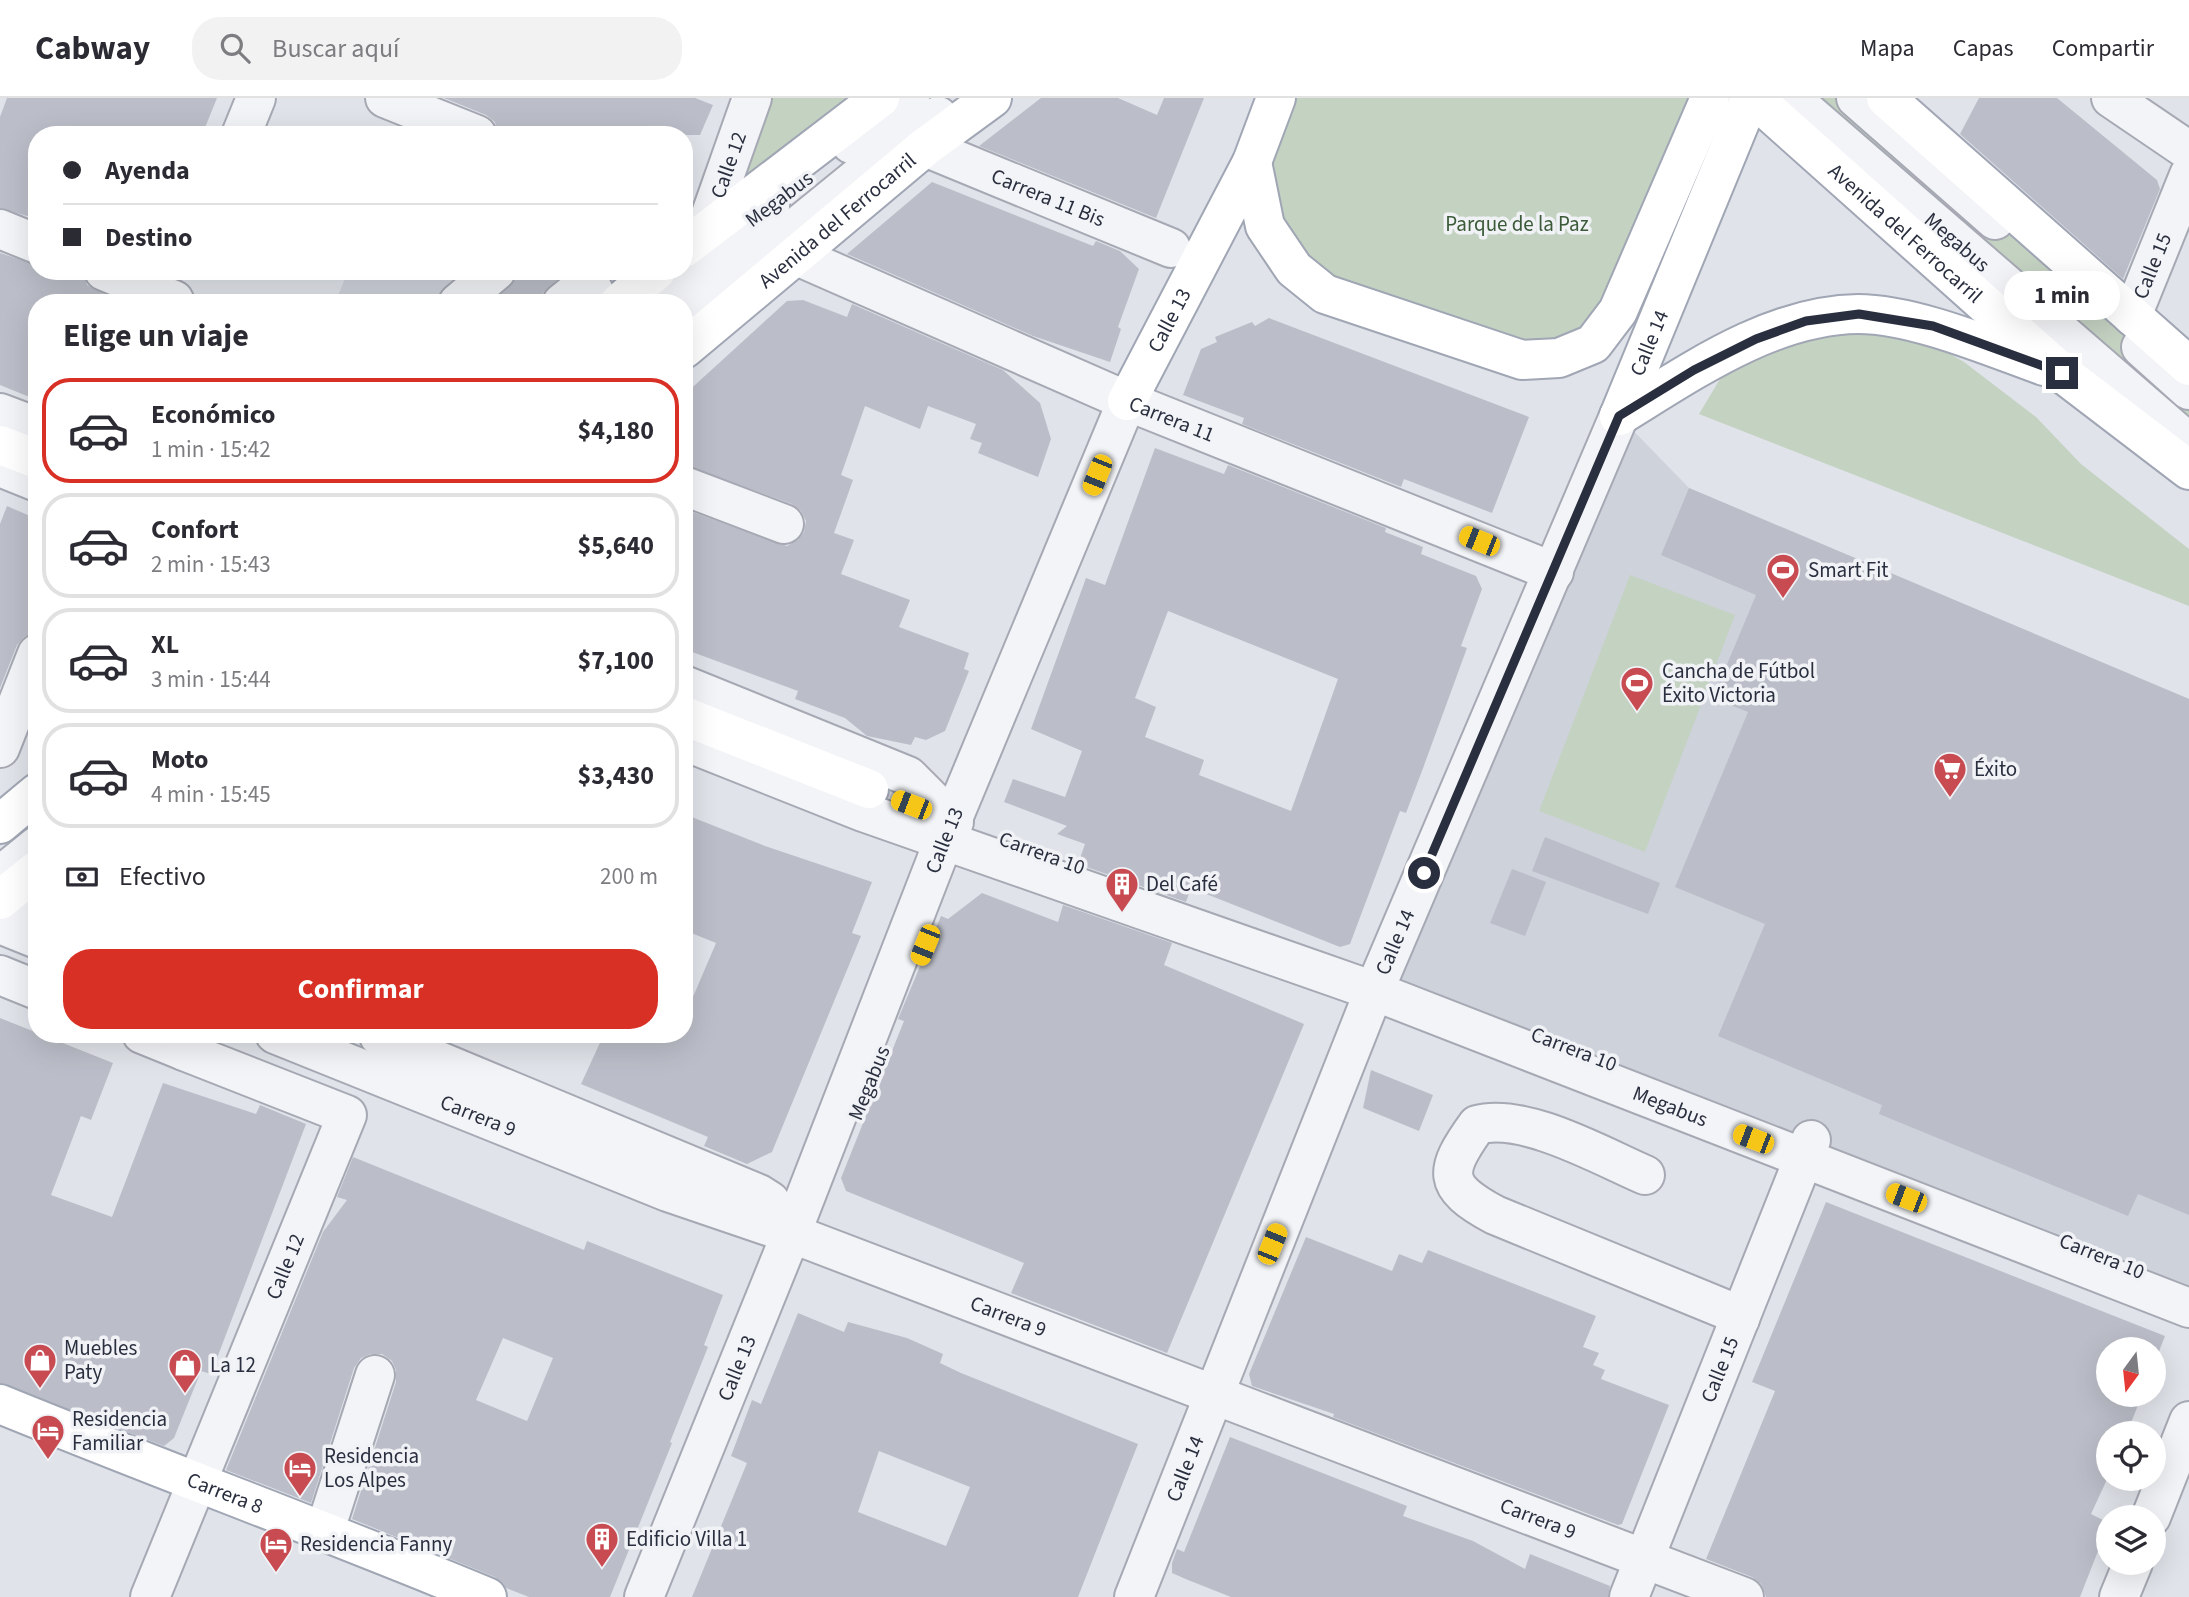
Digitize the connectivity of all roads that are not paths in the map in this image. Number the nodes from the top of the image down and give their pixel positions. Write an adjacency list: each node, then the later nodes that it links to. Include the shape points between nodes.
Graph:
1 (256, 98): 15 (street)
2 (385, 98): 16 (street)
3 (752, 98): 23 (street, Calle 12)
4 (880, 98): 23 (main road)
5 (910, 98): 27 (street, Megabus)
6 (962, 98): 36 (street, Megabus)
7 (992, 98): 17 (main road, Avenida del Ferrocarril)
8 (1276, 98): 19 (main road, Calle 13)
9 (1710, 98): 20 (main road, Calle 14)
10 (1752, 98): 20 (main road, Calle 14); 40 (main road, Avenida del Ferrocarril)
11 (1791, 98): 46 (street, Megabus)
12 (1856, 98): 41 (street, Megabus)
13 (1886, 98): 37 (main road)
14 (2111, 98): 18 (street)
15 (245, 126)
16 (455, 126)
17 (925, 147): 25 (street, Carrera 11 Bis); 26 (main road, Avenida del Ferrocarril)
18 (2189, 151)
19 (1252, 162): 20 (main road, Calle 14, via 1265,226 1294,270 1325,293 1522,359 1559,358 1593,344 1619,311); 42 (main road, Calle 13)
20 (1699, 173): 44 (main road, Calle 14)
21 (2189, 175): 37 (street, Calle 15)
22 (0, 229): 24 (street)
23 (695, 239)
24 (28, 240)
25 (1171, 248)
26 (795, 255): 38 (main road, Avenida del Ferrocarril); 42 (street, Carrera 11)
27 (693, 268)
28 (137, 280): 32 (street)
29 (485, 280): 33 (street)
30 (646, 280): 34 (main road)
31 (678, 280): 35 (street, Megabus)
32 (177, 291)
33 (469, 294)
34 (629, 294)
35 (660, 294)
36 (693, 312)
37 (2132, 316): 39 (main road)
38 (693, 341)
39 (2189, 366)
40 (2062, 373): 44 (main road, via 1933,326 1859,314 1806,321 1756,339); 50 (main road, Avenida del Ferrocarril)
41 (2189, 390)
42 (1127, 401): 54 (street, Carrera 11); 66 (street, Calle 13)
43 (0, 413): 45 (street)
44 (1619, 416): 54 (street, Calle 14)
45 (28, 424)
46 (2189, 443)
47 (0, 445): 48 (main road)
48 (28, 456)
49 (0, 467): 51 (street)
50 (2189, 470)
51 (28, 478)
52 (693, 489): 53 (street)
53 (784, 524)
54 (1554, 572): 71 (street, Calle 14)
55 (28, 677): 59 (street)
56 (693, 689): 66 (street, Carrera 10, via 908,776)
57 (693, 720): 62 (main road, Carrera 10)
58 (693, 744): 62 (street)
59 (0, 748)
60 (693, 767): 66 (street, Carrera 10)
61 (28, 801): 64 (main road)
62 (866, 801): 66 (street, Carrera 10)
63 (28, 819): 65 (street)
64 (0, 824)
65 (0, 842)
66 (949, 843): 71 (street, Carrera 10); 71 (street); 78 (street, Calle 13)
67 (28, 865): 68 (street)
68 (14, 894): 69 (street)
69 (28, 921)
70 (0, 975): 72 (street)
71 (1377, 983): 76 (street, Carrera 10); 83 (street, Calle 14)
72 (28, 986)
73 (187, 1043): 86 (street, Calle 12, via 347,1115)
74 (297, 1043): 78 (street, Carrera 9, via 668,1192)
75 (397, 1043): 78 (street, via 759,1194)
76 (1807, 1149): 79 (street, Carrera 10); 80 (street); 81 (street, Calle 15)
77 (1646, 1175): 81 (street, via 1543,1132 1492,1121 1476,1125 1452,1161 1452,1178 1471,1202)
78 (799, 1237): 83 (street, Carrera 9); 93 (street, Calle 13); 94 (street)
79 (2189, 1290)
80 (2189, 1308)
81 (1740, 1319): 89 (street, Calle 15)
82 (375, 1375): 88 (street)
83 (1211, 1395): 89 (street, Carrera 9); 95 (street, Calle 14)
84 (0, 1405): 86 (main road, Carrera 8)
85 (2189, 1420): 87 (street)
86 (197, 1484): 88 (main road, Carrera 8); 91 (street, Calle 12)
87 (2156, 1505)
88 (325, 1530): 92 (main road, Carrera 8)
89 (1644, 1558): 96 (street, Calle 15); 97 (street, Carrera 9)
90 (2128, 1575): 98 (street)
91 (150, 1597)
92 (487, 1597)
93 (644, 1597)
94 (662, 1597)
95 (1134, 1597)
96 (1629, 1597)
97 (1744, 1597)
98 (2119, 1597)

